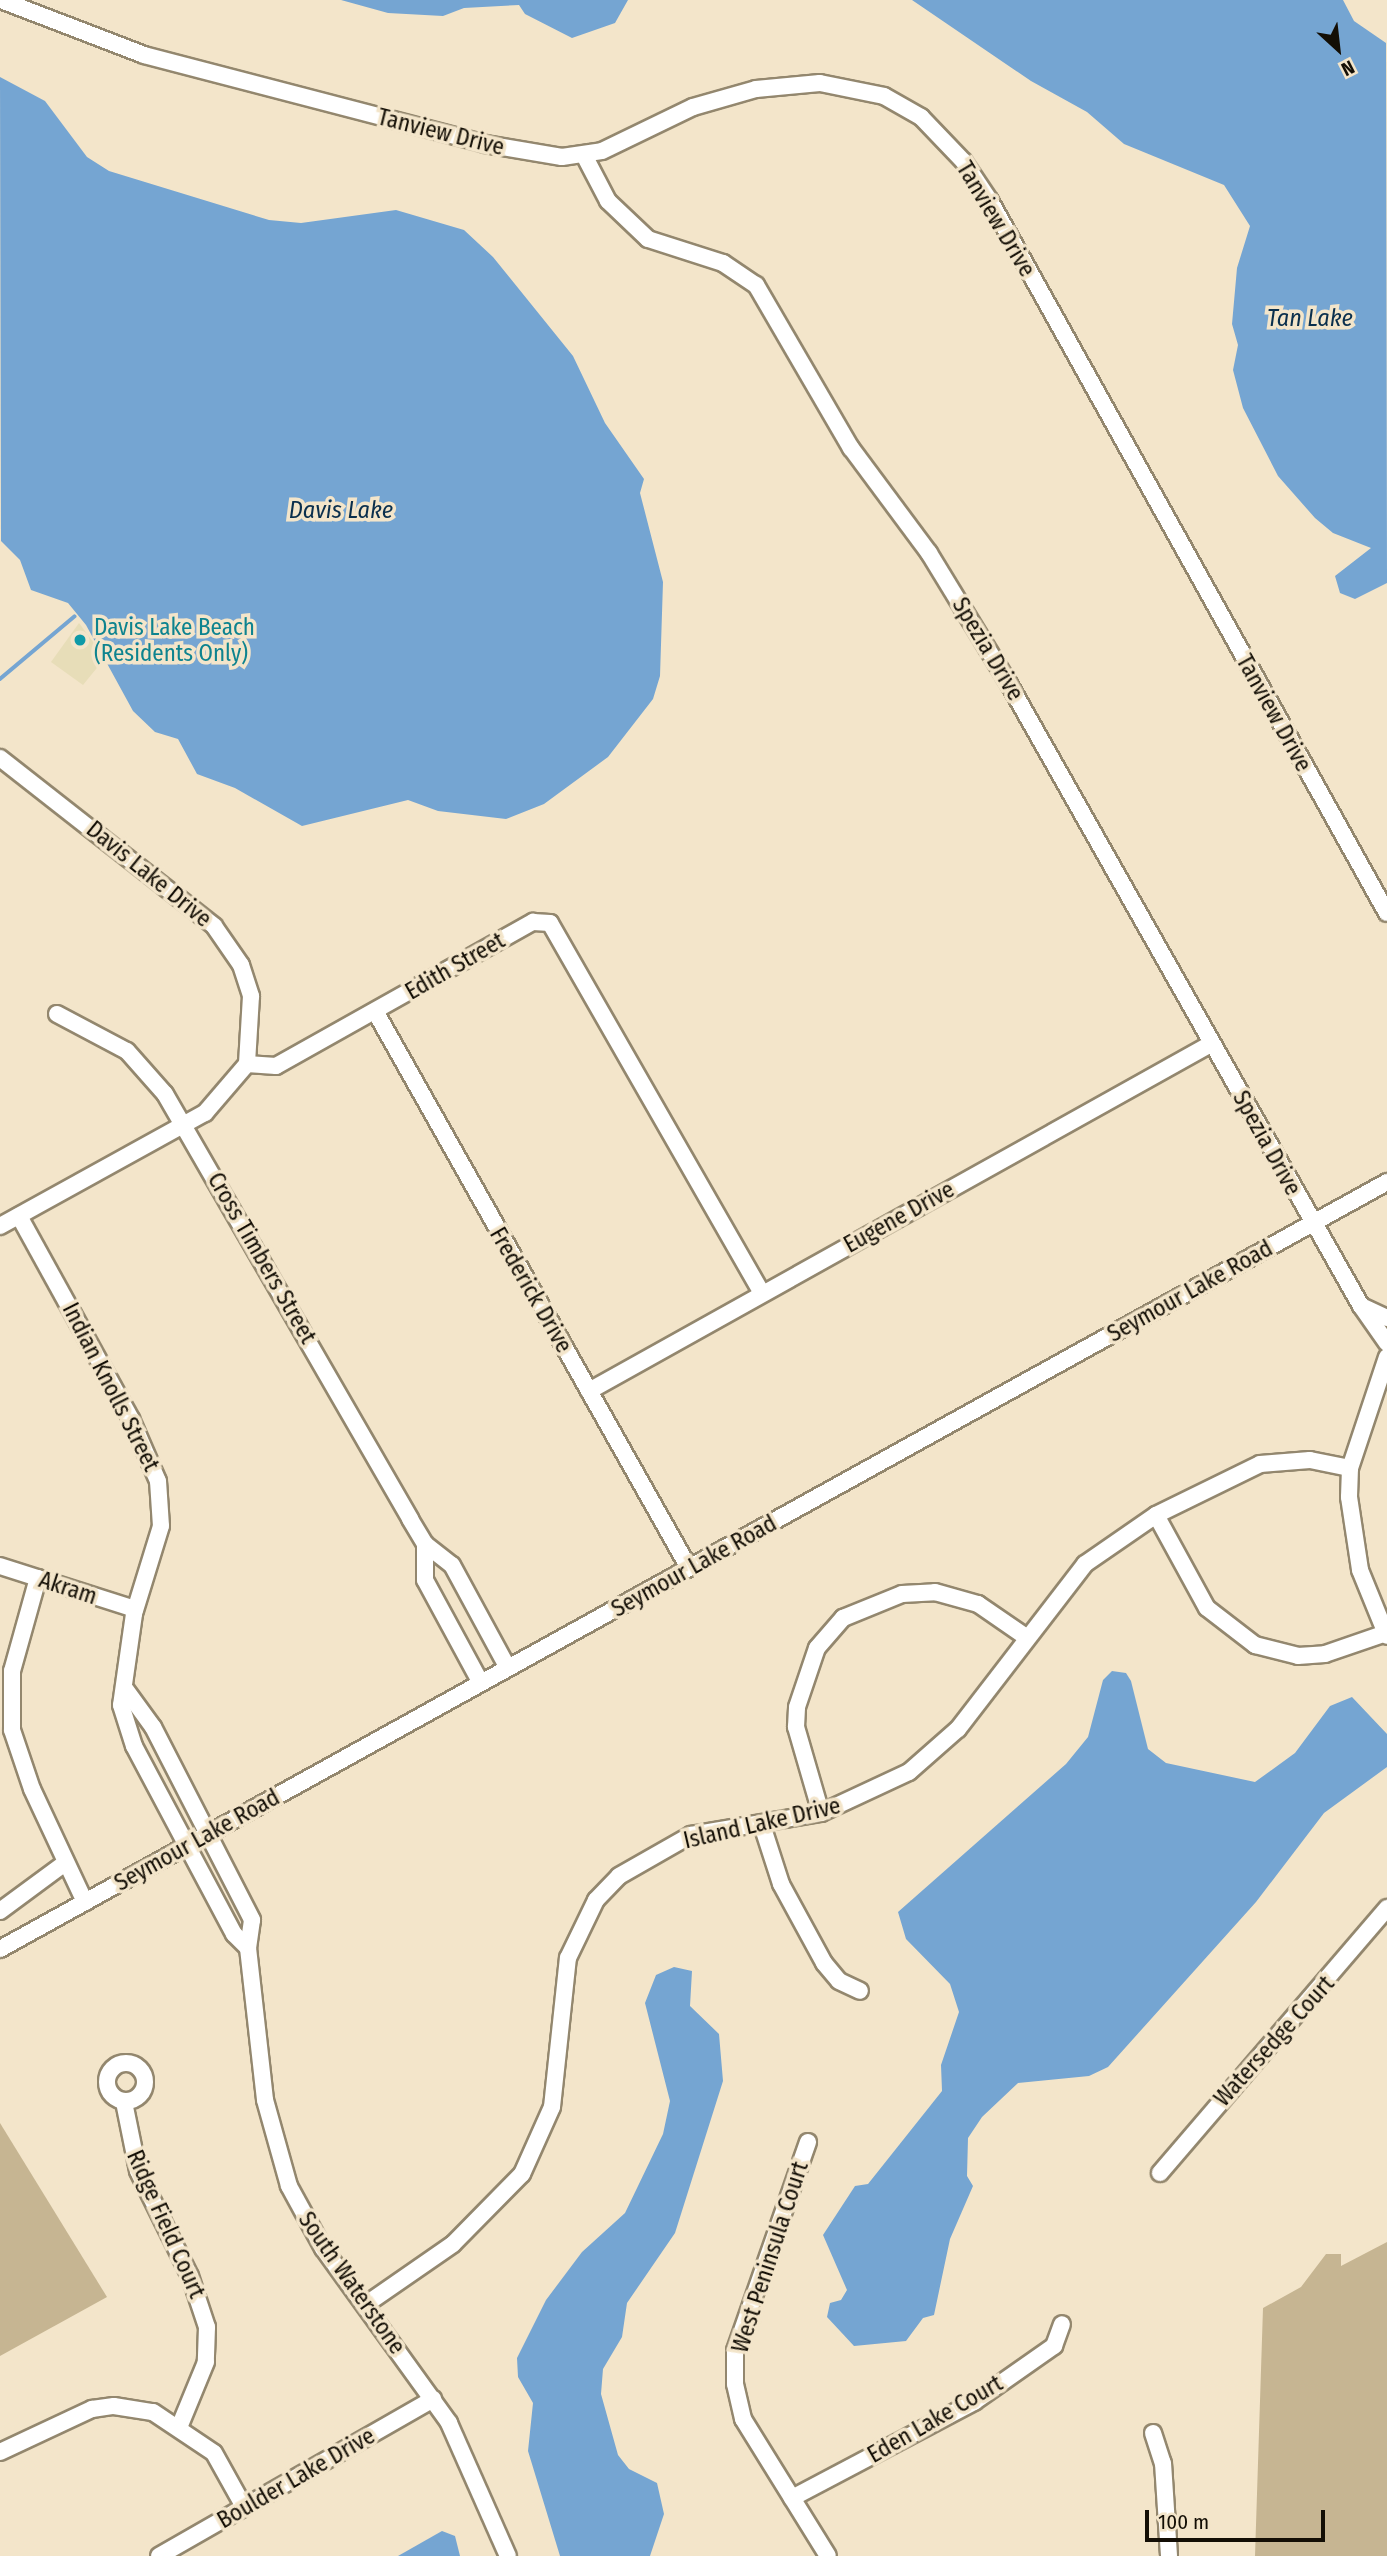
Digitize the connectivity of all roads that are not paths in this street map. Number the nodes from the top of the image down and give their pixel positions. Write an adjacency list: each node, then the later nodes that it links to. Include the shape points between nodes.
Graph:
1 (1, 0): 2 (street, Tanview Drive, via 78,34 271,89 485,144 562,158)
2 (584, 155): 4 (street, Tanview Drive, via 693,107 756,89 820,83 884,96 921,117 964,162 990,201); 7 (street, Spezia Drive, via 608,201 648,239 723,263 756,285 851,448 929,553 1009,684)
3 (0, 758): 8 (street, Davis Lake Drive, via 214,926 241,965 251,996)
4 (1387, 913)
5 (375, 1011): 8 (street, Edith Street, via 276,1066); 14 (street, Edith Street, via 533,922 550,923); 19 (street, Frederick Drive)
6 (57, 1014): 9 (street, Cross Timbers Street, via 127,1051 149,1071)
7 (1211, 1044): 12 (street, Spezia Drive); 14 (street, Eugene Drive)
8 (247, 1064): 9 (street, via 205,1113)
9 (184, 1126): 11 (street); 24 (street, Cross Timbers Street)
10 (1387, 1182): 12 (street, Seymour Lake Road)
11 (19, 1216): 13 (street); 28 (street, Indian Knolls Street, via 131,1419 158,1481 161,1527)
12 (1313, 1224): 15 (street, Spezia Drive); 26 (street, Seymour Lake Road)
13 (0, 1226)
14 (762, 1293): 19 (street, Eugene Drive)
15 (1362, 1306): 16 (street); 17 (street, Spezia Drive)
16 (1387, 1318)
17 (1387, 1343)
18 (1387, 1357): 21 (street)
19 (589, 1391): 26 (street, Frederick Drive)
20 (1387, 1391): 21 (street)
21 (1373, 1402): 22 (street)
22 (1350, 1468): 23 (street, Island Lake Drive, via 1310,1460 1259,1464); 29 (street, via 1354,1543)
23 (1156, 1516): 29 (street, via 1207,1608 1255,1645 1298,1656 1325,1654); 30 (street, Island Lake Drive, via 1085,1564)
24 (425, 1544): 31 (street, Cross Timbers Street, via 452,1565); 32 (street, Cross Timbers Street, via 425,1580)
25 (0, 1566): 27 (street, Akram)
26 (689, 1568): 31 (street, Seymour Lake Road)
27 (38, 1578): 28 (street, Akram); 34 (street, via 12,1671)
28 (135, 1609): 33 (street, Indian Knolls Street)
29 (1386, 1634)
30 (1026, 1636): 35 (street, Island Lake Drive, via 977,1706 935,1751 881,1788); 35 (street, via 978,1604 935,1592 902,1594 844,1618 817,1648 797,1707 799,1737)
31 (508, 1668): 32 (street, Seymour Lake Road)
32 (481, 1683): 37 (street, Seymour Lake Road)
33 (126, 1690): 37 (street, via 153,1727); 38 (street, Indian Knolls Street, via 121,1705 134,1746)
34 (6, 1724): 39 (street)
35 (821, 1813): 36 (street, Island Lake Drive)
36 (762, 1825): 45 (street, via 781,1884 824,1963 839,1981); 49 (street, Island Lake Drive, via 691,1835 666,1846 619,1876 596,1900 568,1958 557,2020 555,2091 531,2159 478,2223)
37 (206, 1835): 38 (street, Seymour Lake Road); 44 (street, South Waterstone, via 252,1920)
38 (187, 1846): 40 (street, Seymour Lake Road); 44 (street, South Waterstone, via 234,1934)
39 (65, 1863): 40 (street); 42 (street)
40 (85, 1902): 43 (street, Seymour Lake Road)
41 (1387, 1908): 48 (street, Watersedge Court)
42 (0, 1911)
43 (0, 1948)
44 (248, 1948): 49 (street, South Waterstone, via 275,2147 302,2215)
45 (860, 1992)
46 (124, 2102): 52 (street, Ridge Field Court, via 138,2171 205,2319 206,2362)
47 (808, 2142): 55 (street, West Peninsula Court, via 735,2351 743,2419)
48 (1160, 2173)
49 (365, 2305): 51 (street, South Waterstone)
50 (1062, 2324): 55 (street, Eden Lake Court, via 1054,2346 975,2402)
51 (433, 2399): 56 (street, Boulder Lake Drive); 58 (street, South Waterstone, via 466,2455)
52 (180, 2425): 54 (street, via 134,2408 92,2409); 56 (street, via 214,2453)
53 (1153, 2433): 60 (street, via 1163,2463)
54 (0, 2452)
55 (792, 2498): 59 (street, West Peninsula Court)
56 (244, 2507): 57 (street, Boulder Lake Drive)
57 (159, 2556)
58 (508, 2556)
59 (828, 2556)
60 (1169, 2556)

